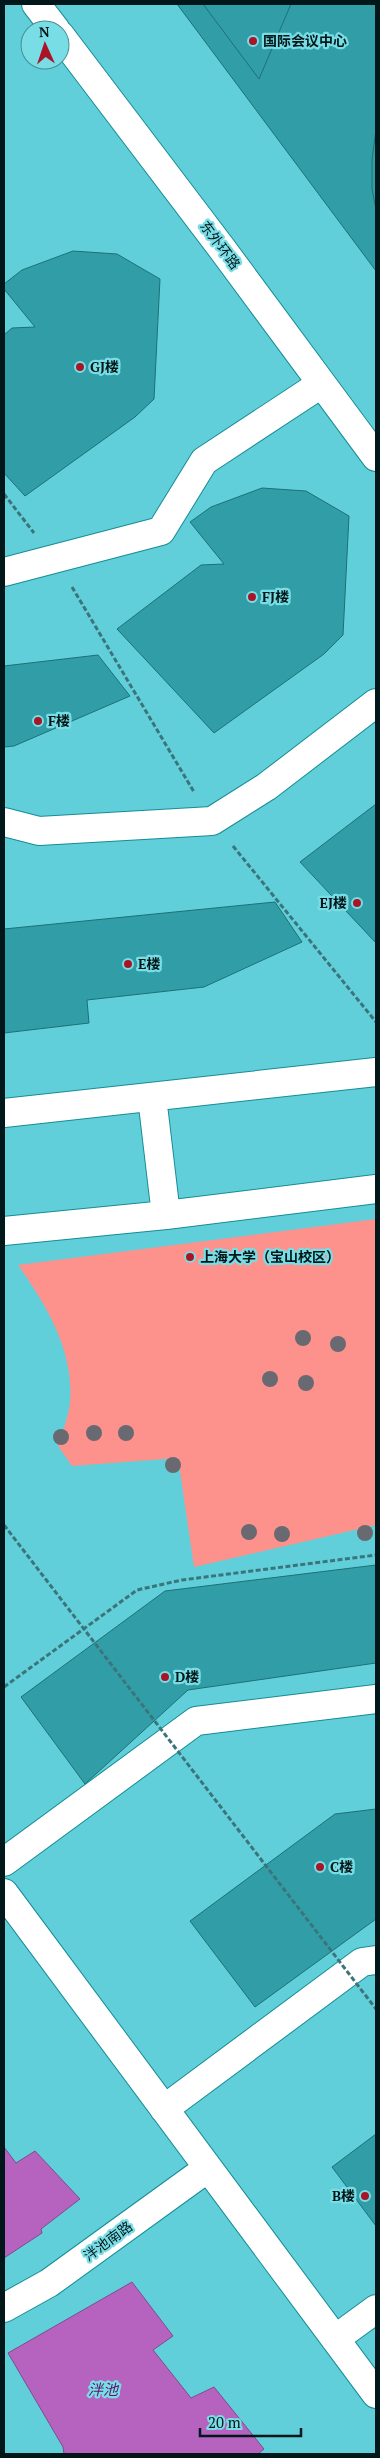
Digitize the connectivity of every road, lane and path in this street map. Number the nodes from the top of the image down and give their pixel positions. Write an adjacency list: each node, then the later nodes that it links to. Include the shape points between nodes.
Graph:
1 (70, 48): 2 (street, 东外环路, via 224,250)
2 (321, 384): 3 (street, 东外环路); 5 (street, via 204,461 161,531)
3 (376, 457)
4 (4, 494): 5 (path)
5 (55, 559): 6 (street); 8 (path)
6 (4, 572)
7 (376, 703): 8 (street, via 266,787)
8 (212, 821): 9 (street, via 39,831); 10 (path)
9 (4, 822)
10 (376, 1022)
11 (376, 1072): 12 (street)
12 (152, 1096): 13 (street); 15 (street)
13 (4, 1113)
14 (376, 1189): 15 (street)
15 (166, 1215): 16 (street)
16 (4, 1231)
17 (4, 1525): 24 (path, bridge)
18 (376, 1555): 19 (path, via 182,1580 138,1590)
19 (4, 1687)
20 (376, 1699): 21 (street, via 196,1721)
21 (4, 1862)
22 (4, 1893): 25 (street)
23 (376, 1960): 25 (street, via 362,1962)
24 (376, 2009)
25 (164, 2109): 26 (street)
26 (208, 2168): 27 (street, 泮池南路, via 49,2283); 29 (street)
27 (4, 2308)
28 (376, 2309): 29 (street)
29 (335, 2339): 30 (street)
30 (376, 2394)

